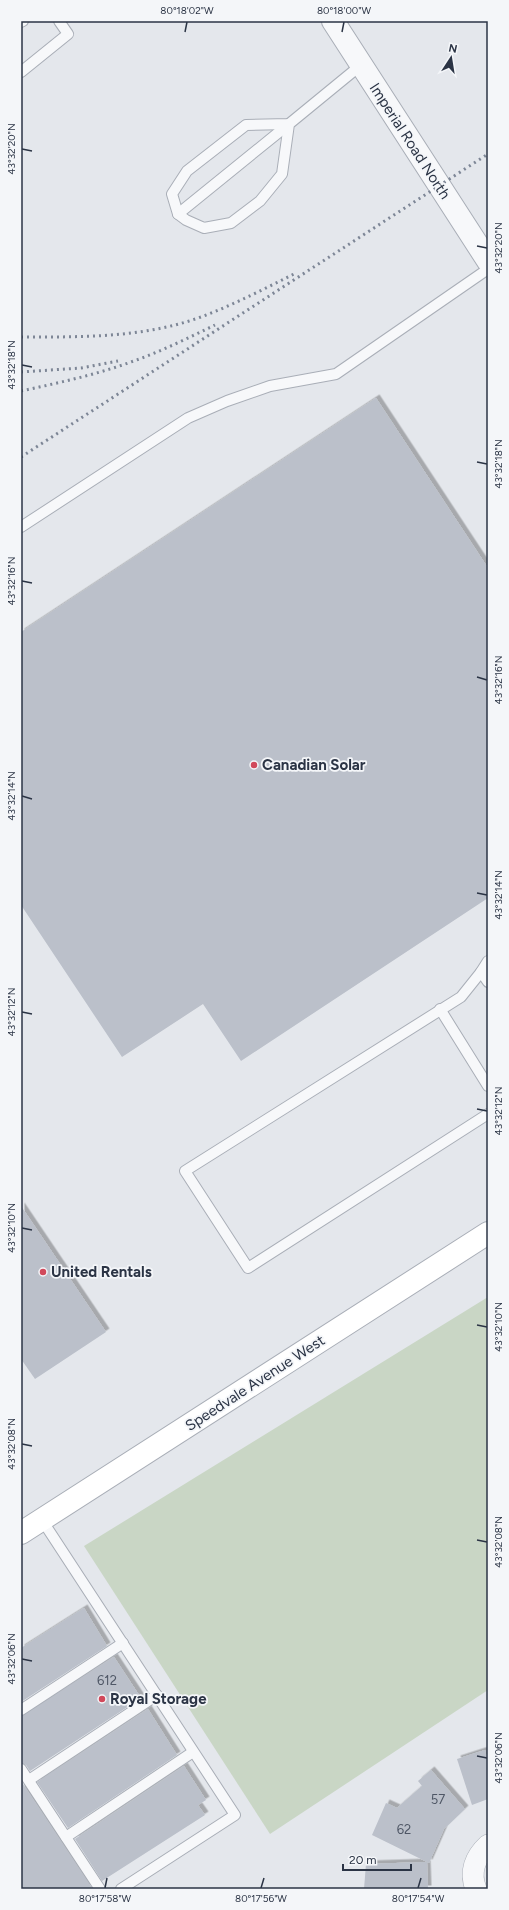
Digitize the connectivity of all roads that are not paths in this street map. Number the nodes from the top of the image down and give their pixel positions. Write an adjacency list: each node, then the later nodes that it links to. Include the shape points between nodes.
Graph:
1 (59, 21): 4 (lane, via 68,34)
2 (333, 21): 3 (street, Imperial Road North)
3 (361, 65): 5 (lane); 7 (street, Imperial Road North)
4 (21, 72)
5 (289, 124): 6 (lane); 6 (lane, via 246,125 187,172 172,194); 6 (lane, via 282,174 260,201 230,223 204,228)
6 (178, 214)
7 (488, 261)
8 (488, 269): 9 (lane, via 336,374 270,386 188,418)
9 (21, 527)
10 (488, 961): 11 (lane)
11 (481, 972): 12 (lane); 13 (lane, via 461,997)
12 (488, 982)
13 (440, 1009): 14 (lane); 15 (lane, via 185,1170 248,1268)
14 (488, 1086)
15 (488, 1114)
16 (488, 1233): 17 (main road, Speedvale Avenue West)
17 (42, 1520): 18 (main road, Speedvale Avenue West); 19 (lane)
18 (21, 1533)
19 (123, 1643): 20 (lane); 21 (lane)
20 (157, 1695): 22 (lane); 24 (lane)
21 (21, 1710)
22 (194, 1752): 25 (lane); 28 (lane, via 235,1815)
23 (21, 1769): 24 (lane)
24 (29, 1780): 25 (lane)
25 (66, 1837): 27 (lane)
26 (488, 1845): 29 (street, via 480,1852 475,1863 472,1877)
27 (100, 1889)
28 (120, 1889)
29 (476, 1889)

